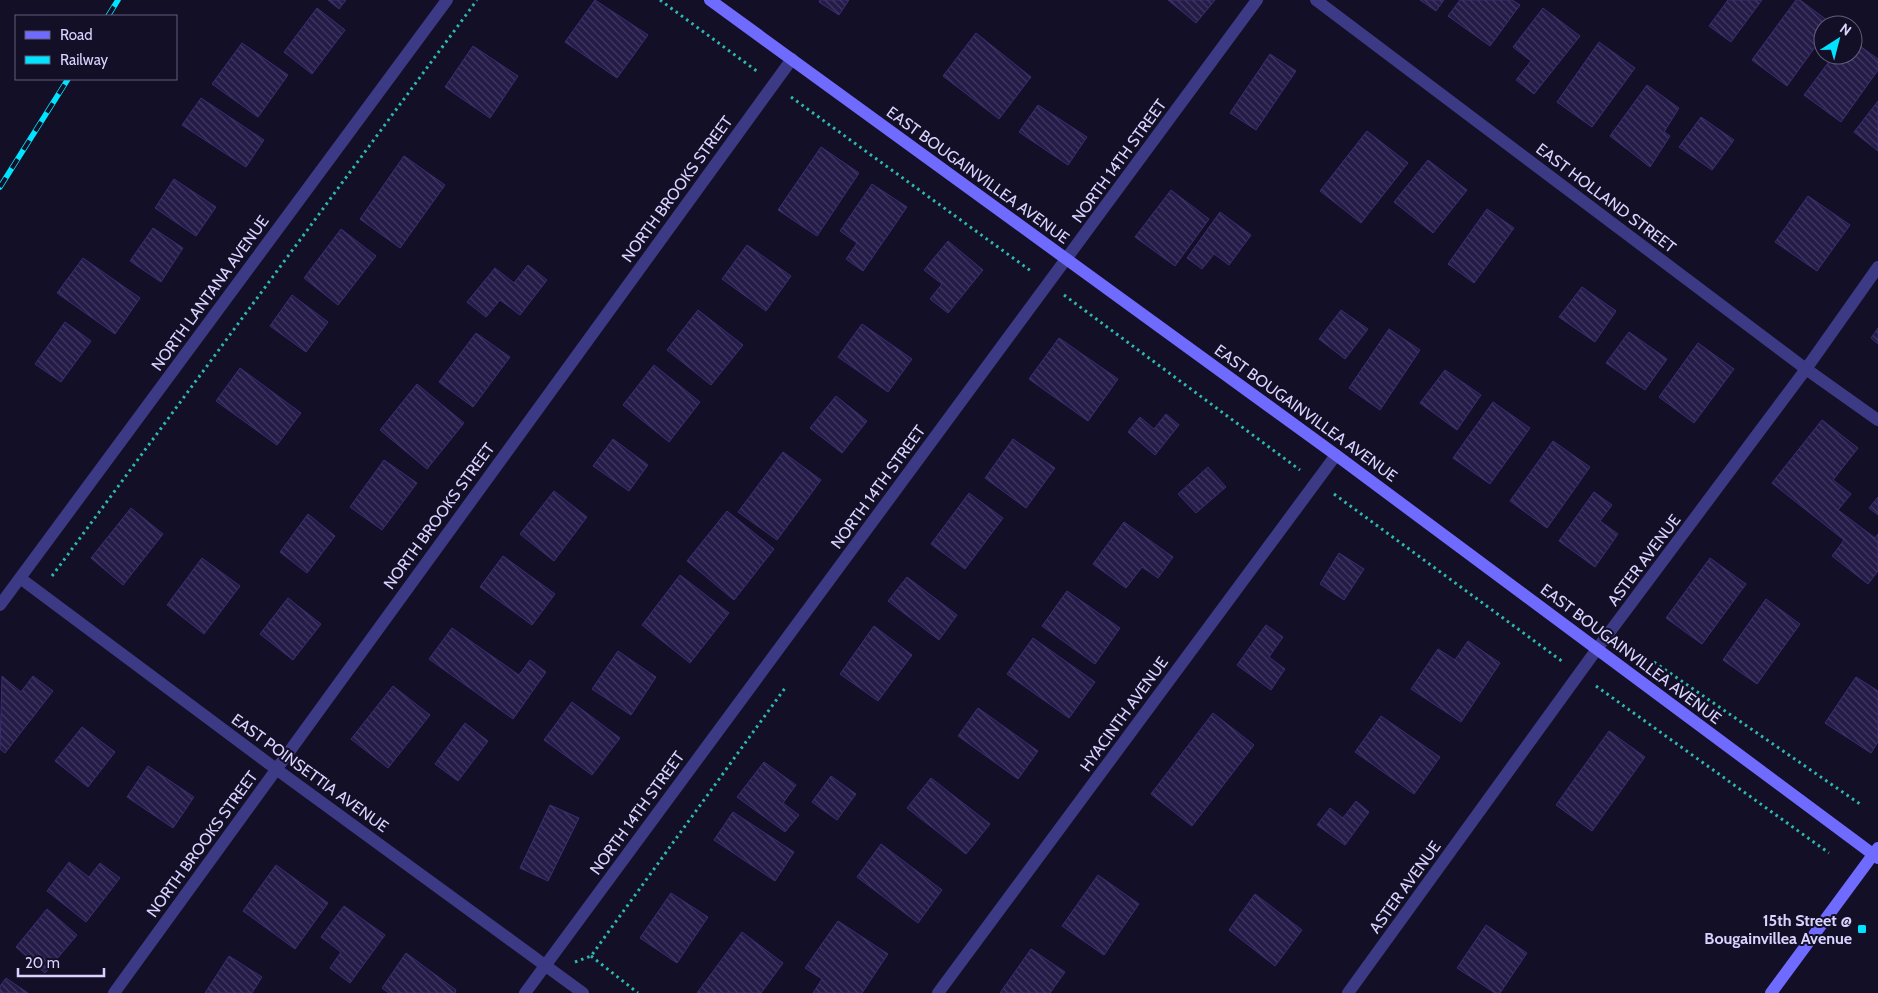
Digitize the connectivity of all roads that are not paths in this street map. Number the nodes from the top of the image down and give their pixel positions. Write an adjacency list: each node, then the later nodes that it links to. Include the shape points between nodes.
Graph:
1 (447, 0): 11 (street, NORTH LANTANA AVENUE)
2 (710, 0): 5 (street, EAST BOUGAINVILLEA AVENUE)
3 (1258, 0): 6 (street, NORTH 14TH STREET)
4 (1316, 0): 8 (street, EAST HOLLAND STREET)
5 (792, 59): 6 (street, EAST BOUGAINVILLEA AVENUE); 14 (street, NORTH BROOKS STREET)
6 (1067, 259): 10 (street, EAST BOUGAINVILLEA AVENUE); 16 (street, NORTH 14TH STREET)
7 (1878, 266): 8 (street, ASTER AVENUE)
8 (1806, 369): 9 (street, EAST HOLLAND STREET); 13 (street, ASTER AVENUE)
9 (1878, 420)
10 (1336, 455): 13 (street, EAST BOUGAINVILLEA AVENUE); 20 (street, HYACINTH AVENUE)
11 (20, 578): 12 (street, NORTH LANTANA AVENUE); 14 (street, EAST POINSETTIA AVENUE)
12 (0, 605)
13 (1597, 649): 15 (street, EAST BOUGAINVILLEA AVENUE); 21 (street, ASTER AVENUE)
14 (276, 769): 16 (street, EAST POINSETTIA AVENUE); 17 (street, NORTH BROOKS STREET)
15 (1877, 853): 22 (street)
16 (545, 965): 18 (street, NORTH 14TH STREET); 19 (street, EAST POINSETTIA AVENUE)
17 (114, 993)
18 (525, 993)
19 (583, 993)
20 (938, 993)
21 (1348, 993)
22 (1770, 993)

